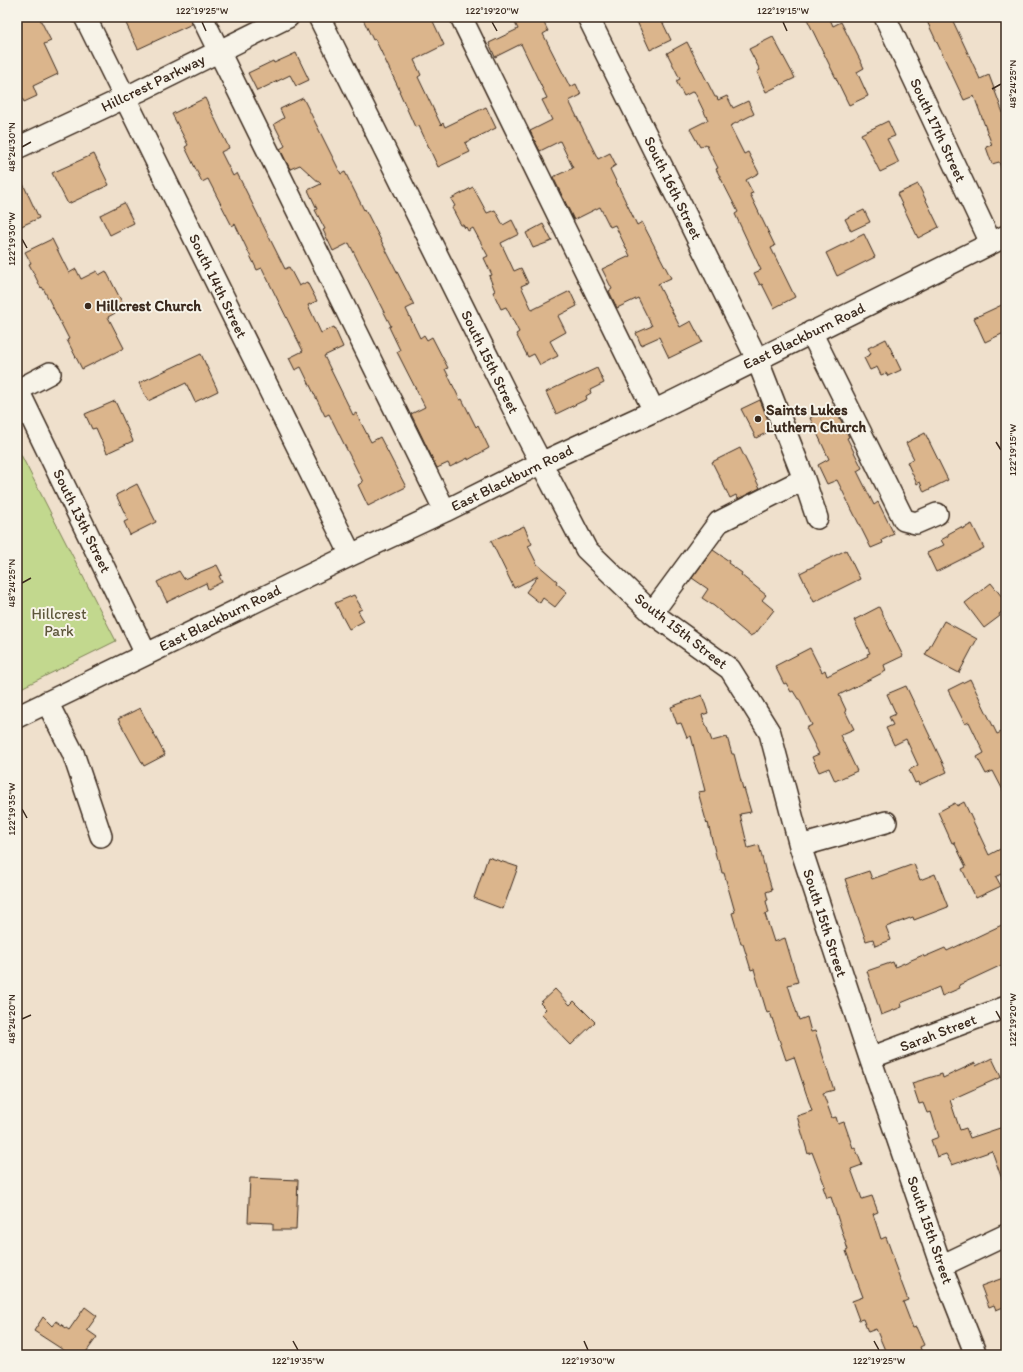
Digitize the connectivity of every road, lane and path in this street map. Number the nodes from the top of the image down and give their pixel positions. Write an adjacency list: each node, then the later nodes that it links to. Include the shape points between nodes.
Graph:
1 (85, 17): 9 (street, South 14th Street)
2 (202, 17): 8 (street)
3 (288, 17): 8 (street, Hillcrest Parkway)
4 (320, 17): 17 (street, South 15th Street)
5 (461, 17): 16 (street)
6 (588, 17): 13 (street, South 16th Street)
7 (885, 17): 11 (street, South 17th Street)
8 (219, 52): 9 (street, Hillcrest Parkway); 19 (street)
9 (125, 97): 10 (street, Hillcrest Parkway); 22 (street, South 14th Street)
10 (18, 146)
11 (999, 239): 12 (street, East Blackburn Road)
12 (811, 332): 13 (street, East Blackburn Road); 20 (street, via 904,520 916,523)
13 (757, 360): 16 (street, East Blackburn Road); 18 (street, South 16th Street)
14 (50, 373): 15 (street)
15 (17, 389): 24 (street, South 13th Street)
16 (654, 411): 17 (street, East Blackburn Road)
17 (541, 463): 19 (street, East Blackburn Road); 23 (street, South 15th Street, via 586,549)
18 (804, 479): 21 (street, South 16th Street); 23 (street, via 719,522)
19 (445, 511): 22 (street, East Blackburn Road)
20 (937, 514)
21 (817, 518)
22 (351, 555): 24 (street, East Blackburn Road)
23 (652, 613): 29 (street, South 15th Street, via 730,669 770,733)
24 (146, 654): 25 (street, East Blackburn Road)
25 (47, 702): 26 (street, East Blackburn Road); 28 (street, via 73,753)
26 (17, 717)
27 (886, 822): 29 (street)
28 (101, 836)
29 (800, 846): 31 (street, South 15th Street)
30 (1006, 1007): 31 (street, Sarah Street)
31 (870, 1058): 33 (street, South 15th Street)
32 (1006, 1235): 33 (street)
33 (941, 1266): 34 (street, South 15th Street)
34 (976, 1355)

